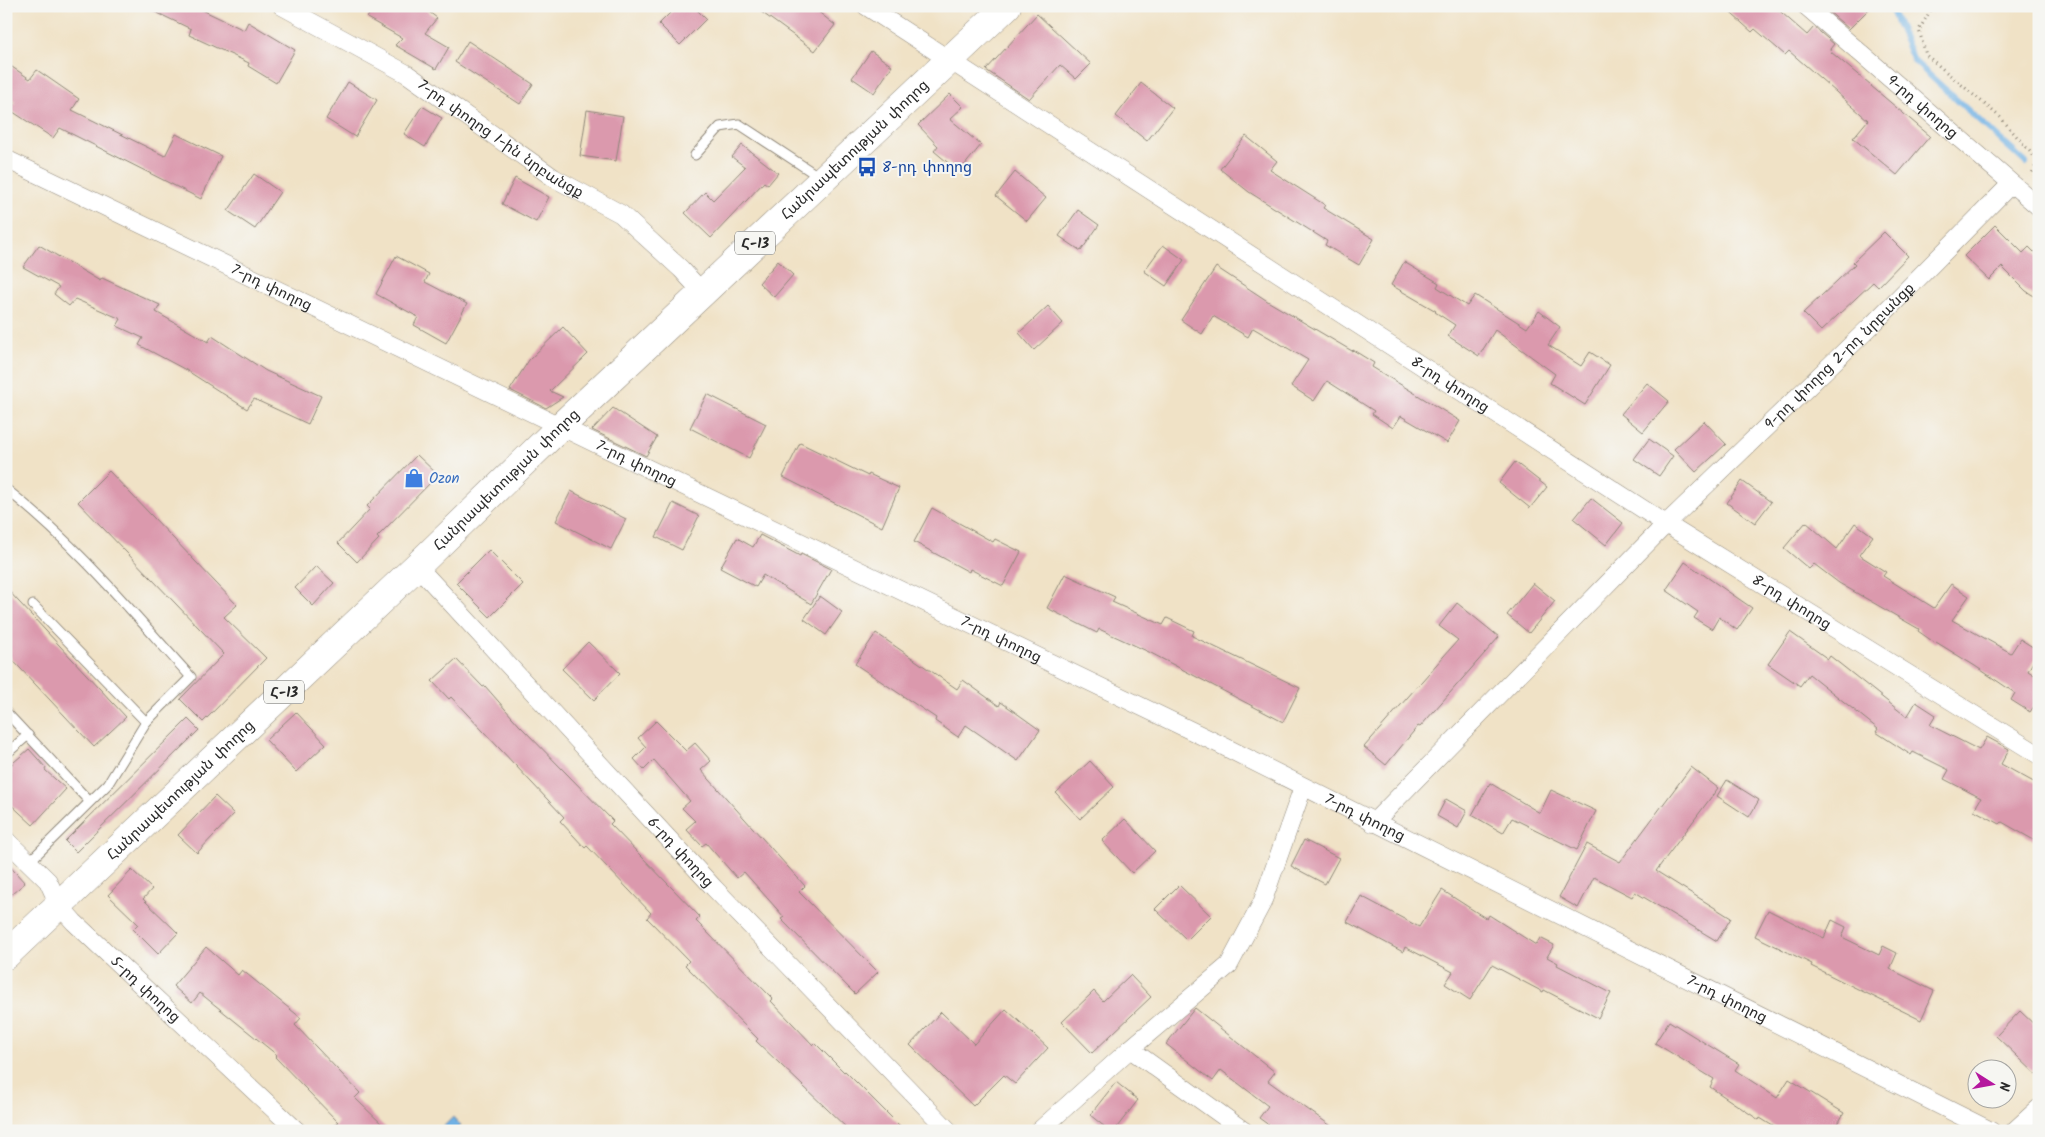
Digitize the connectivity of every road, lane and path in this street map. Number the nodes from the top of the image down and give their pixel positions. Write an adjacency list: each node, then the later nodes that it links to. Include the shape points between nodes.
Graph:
1 (282, 6): 12 (street, 7-րդ փողոց 1-ին նրբանցք, via 407,74 554,178 621,214)
2 (866, 6): 6 (street, 8-րդ փողոց)
3 (1007, 6): 6 (main road, Հանրապետության փողոց / Հ-13)
4 (1806, 6): 10 (street, 9-րդ փողոց)
5 (1933, 6): 10 (path, via 1919,30 1926,54 2000,117 2038,161 2032,175)
6 (951, 60): 9 (main road, Հանրապետության փողոց / Հ-13); 15 (street, 8-րդ փողոց)
7 (695, 155): 9 (lane, via 720,127 739,124)
8 (6, 159): 13 (street, 7-րդ փողոց)
9 (823, 180): 12 (main road, Հանրապետության փողոց / Հ-13)
10 (2011, 184): 11 (street, 9-րդ փողոց); 15 (street, 9-րդ փողոց 2-րդ նրբանցք, via 1874,323)
11 (2039, 207)
12 (703, 293): 13 (main road, Հանրապետության փողոց / Հ-13)
13 (560, 427): 16 (main road, Հանրապետության փողոց / Հ-13); 23 (street, 7-րդ փողոց)
14 (6, 489): 19 (lane, via 38,513 191,677)
15 (1666, 524): 22 (street, 8-րդ փողոց); 25 (street, 9-րդ փողոց 2-րդ նրբանցք)
16 (418, 566): 28 (main road, Հանրապետության փողոց / Հ-13); 33 (street, 6-րդ փողոց, via 714,888)
17 (33, 605): 19 (lane)
18 (6, 712): 20 (lane)
19 (146, 722): 24 (lane, via 108,784)
20 (28, 735): 21 (lane); 24 (lane)
21 (6, 754)
22 (2039, 755)
23 (1303, 787): 25 (street, 7-րդ փողոց); 30 (street, via 1262,903 1229,964)
24 (89, 801): 27 (lane)
25 (1373, 823): 36 (street, 7-րդ փողոց)
26 (6, 840): 27 (street, 5-րդ փողոց)
27 (29, 862): 28 (street, 5-րդ փողոց, via 48,881)
28 (59, 905): 29 (main road, Հանրապետության փողոց / Հ-13); 32 (street, 5-րդ փողոց)
29 (6, 955)
30 (1130, 1049): 34 (street); 35 (street)
31 (2039, 1108): 37 (street)
32 (297, 1131)
33 (949, 1131)
34 (1039, 1131)
35 (1244, 1131)
36 (1991, 1131)
37 (2014, 1131)

